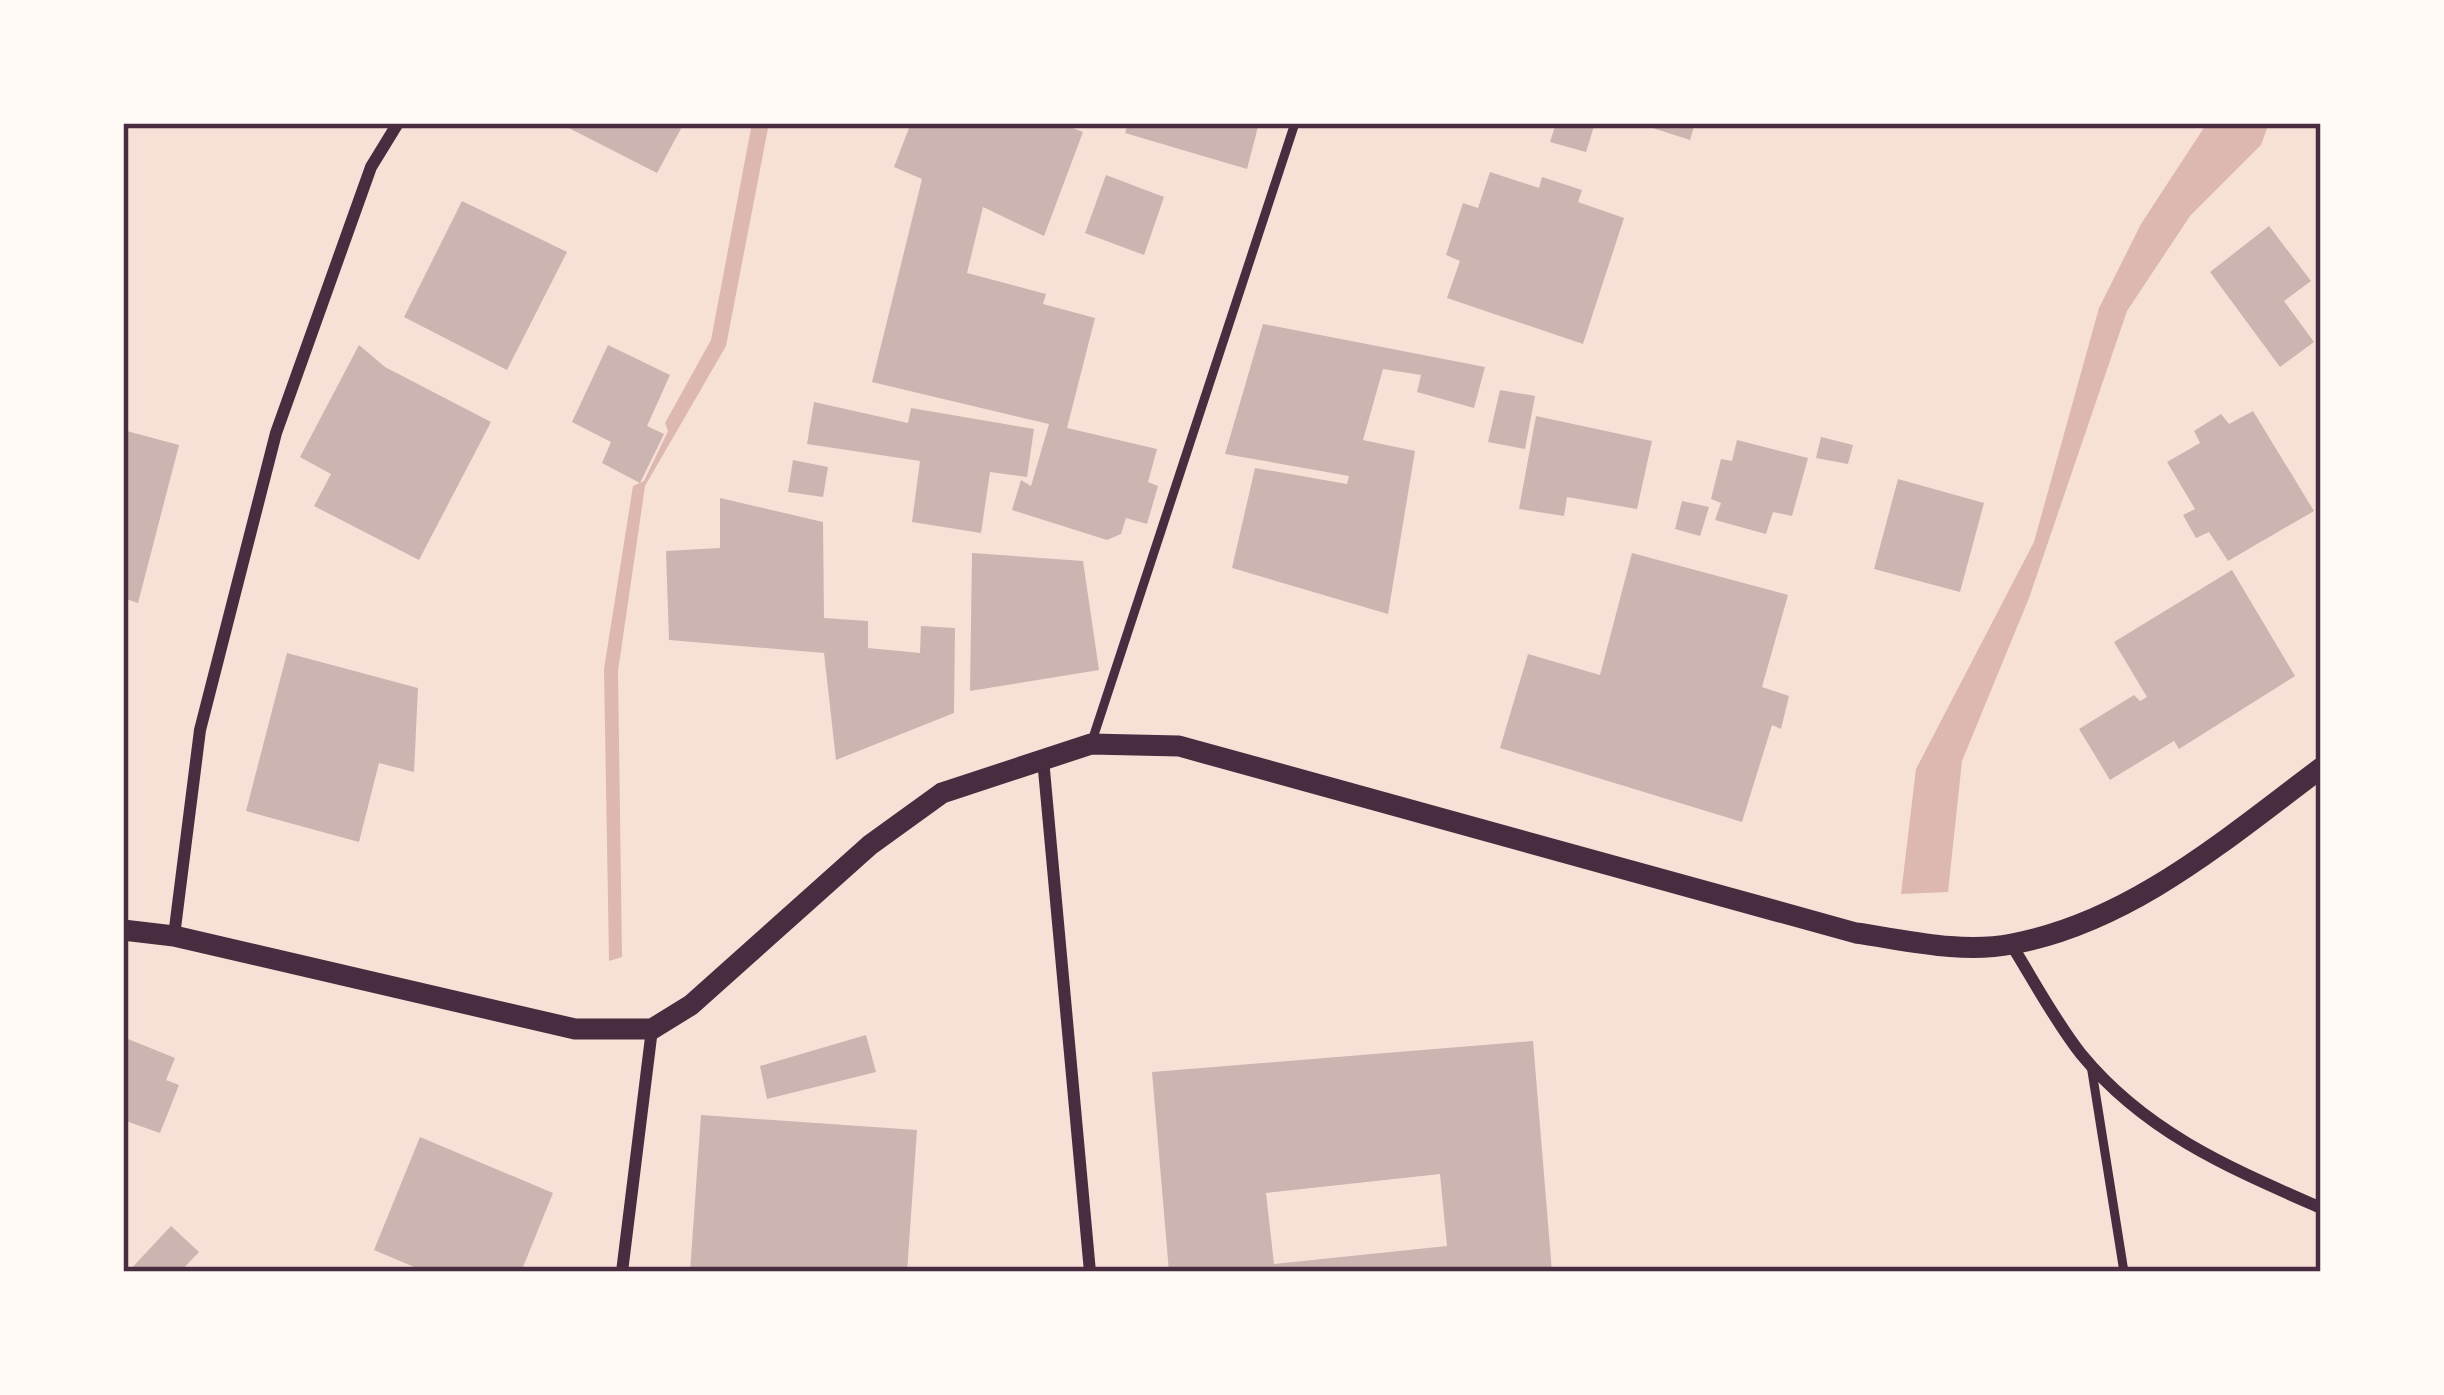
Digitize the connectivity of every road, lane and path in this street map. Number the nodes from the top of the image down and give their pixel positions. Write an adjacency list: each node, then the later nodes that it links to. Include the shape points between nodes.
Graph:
1 (398, 123): 7 (street, via 371,167 276,433 200,730)
2 (1294, 123): 3 (lane)
3 (1091, 743): 4 (street); 8 (street, via 1179,746 1856,933 1950,947)
4 (1042, 758): 9 (street, via 942,793 870,844 691,1005); 13 (street)
5 (2321, 768): 8 (street, via 2177,875 2110,910)
6 (123, 930): 7 (street)
7 (174, 936): 9 (street, via 574,1029)
8 (2012, 944): 10 (street)
9 (652, 1029): 12 (street)
10 (2091, 1065): 11 (street, via 2150,1123 2204,1157); 14 (lane)
11 (2321, 1208)
12 (622, 1272)
13 (1090, 1272)
14 (2124, 1272)

